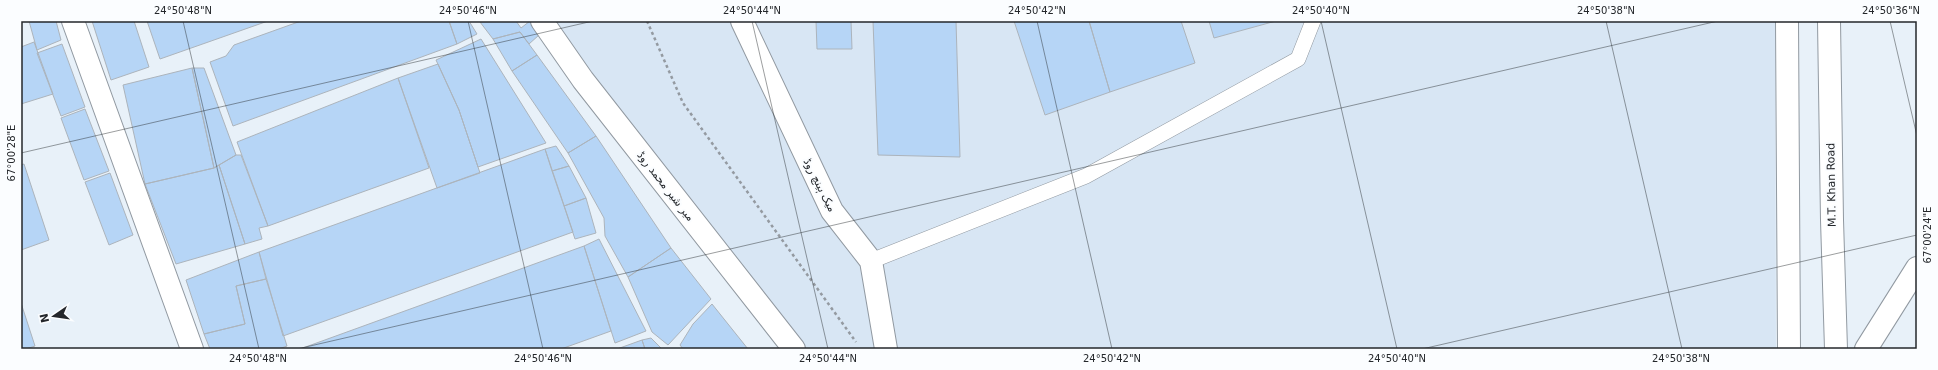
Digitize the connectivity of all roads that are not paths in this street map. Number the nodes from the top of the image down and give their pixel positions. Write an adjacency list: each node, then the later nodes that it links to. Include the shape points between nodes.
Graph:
1 (73, 21): 9 (main road)
2 (542, 21): 10 (main road, میر شیر محمد روڈ, via 583,80)
3 (742, 21): 7 (main road, میک ہینچ روڈ, via 832,211)
4 (1313, 21): 7 (lane, via 1298,59 1086,176)
5 (1787, 21): 12 (main road)
6 (1829, 21): 13 (main road, M.T. Khan Road)
7 (871, 261): 11 (main road, میک ہینچ روڈ)
8 (1917, 268): 14 (main road)
9 (192, 349)
10 (794, 349)
11 (886, 349)
12 (1789, 349)
13 (1836, 349)
14 (1866, 349)

